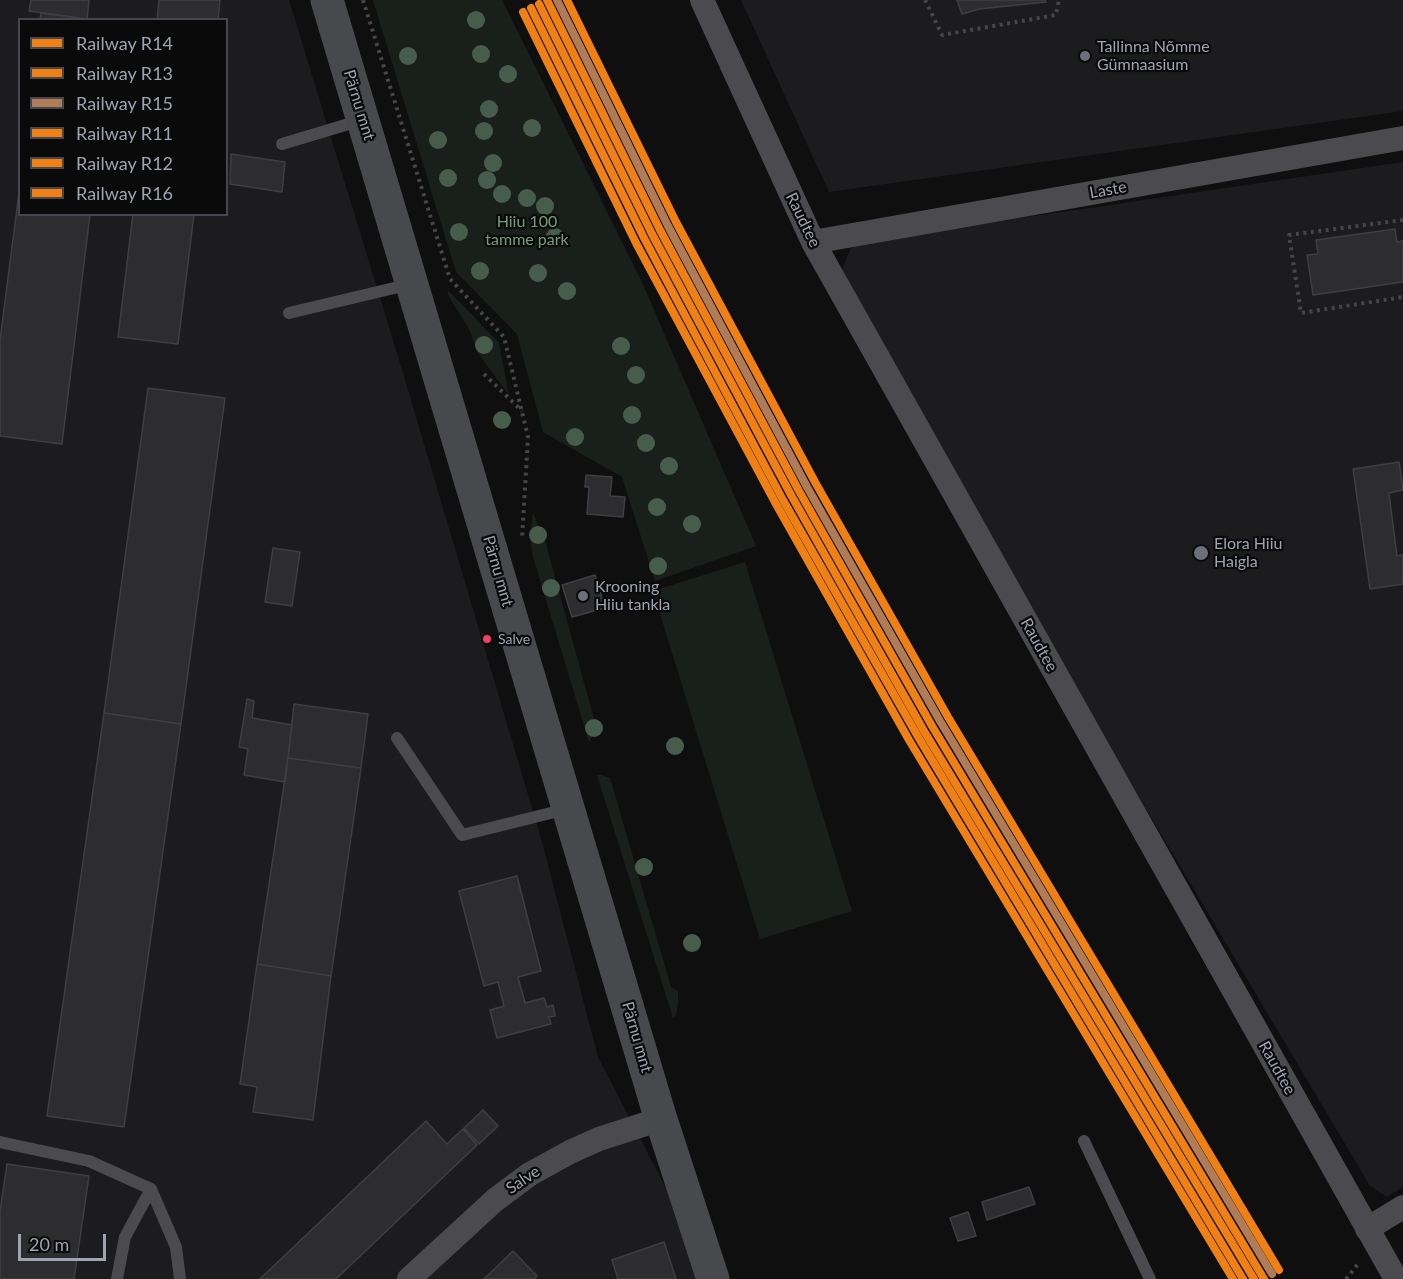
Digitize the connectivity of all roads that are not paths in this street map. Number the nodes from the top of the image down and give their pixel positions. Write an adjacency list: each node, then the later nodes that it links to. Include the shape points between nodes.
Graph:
1 (327, 0): 3 (main road, Pärnu mnt)
2 (702, 0): 6 (street, Raudtee)
3 (363, 120): 5 (lane); 7 (main road, Pärnu mnt)
4 (1403, 138): 6 (street, Laste)
5 (282, 144)
6 (813, 242): 16 (street, Raudtee)
7 (412, 284): 8 (lane); 10 (main road, Pärnu mnt)
8 (289, 313)
9 (396, 738): 10 (lane, via 462,834)
10 (569, 808): 11 (main road, Pärnu mnt)
11 (661, 1119): 19 (street, Salve, via 599,1139 530,1174 495,1200); 20 (main road, Pärnu mnt)
12 (1084, 1141): 21 (lane)
13 (0, 1142): 14 (lane, via 89,1161)
14 (151, 1189): 17 (lane, via 125,1237); 18 (lane, via 176,1247)
15 (1403, 1207): 16 (street)
16 (1367, 1229): 22 (street, Raudtee)
17 (117, 1279)
18 (180, 1279)
19 (409, 1279)
20 (713, 1279)
21 (1150, 1279)
22 (1396, 1279)

